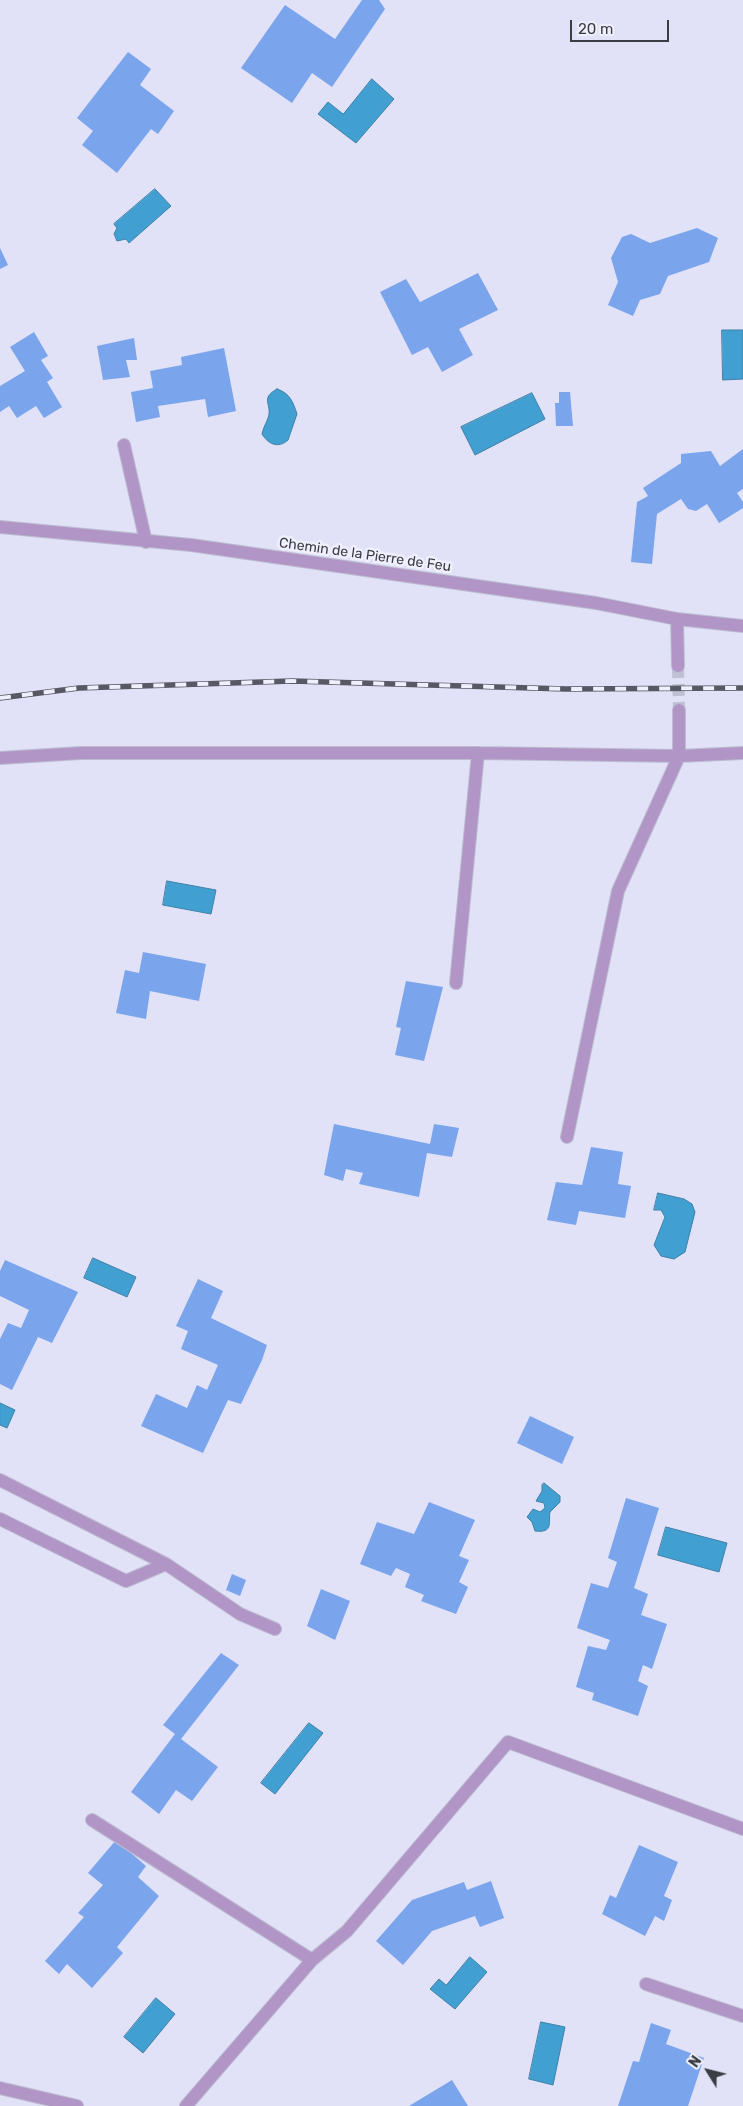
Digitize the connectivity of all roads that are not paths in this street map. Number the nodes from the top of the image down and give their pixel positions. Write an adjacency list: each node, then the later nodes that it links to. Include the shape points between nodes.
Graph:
1 (124, 445): 3 (street)
2 (0, 527): 3 (street, Chemin de la Pierre de Feu)
3 (146, 542): 4 (street, Chemin de la Pierre de Feu, via 587,601)
4 (677, 619): 5 (street, Chemin de la Pierre de Feu); 6 (street)
5 (743, 626)
6 (678, 666)
7 (679, 710): 10 (street)
8 (478, 753): 10 (street); 11 (street, via 81,753); 12 (street)
9 (743, 753): 10 (street)
10 (680, 756): 13 (street, via 618,891)
11 (0, 758)
12 (456, 982)
13 (567, 1137)
14 (0, 1480): 16 (street)
15 (0, 1518): 16 (street, via 126,1581)
16 (166, 1564): 17 (street, via 240,1614)
17 (275, 1629)
18 (92, 1820): 20 (street)
19 (743, 1829): 20 (street, via 508,1742 347,1931)
20 (312, 1960): 25 (street)
21 (646, 1984): 22 (street)
22 (743, 2016)
23 (0, 2088): 24 (street)
24 (77, 2106)
25 (186, 2106)

